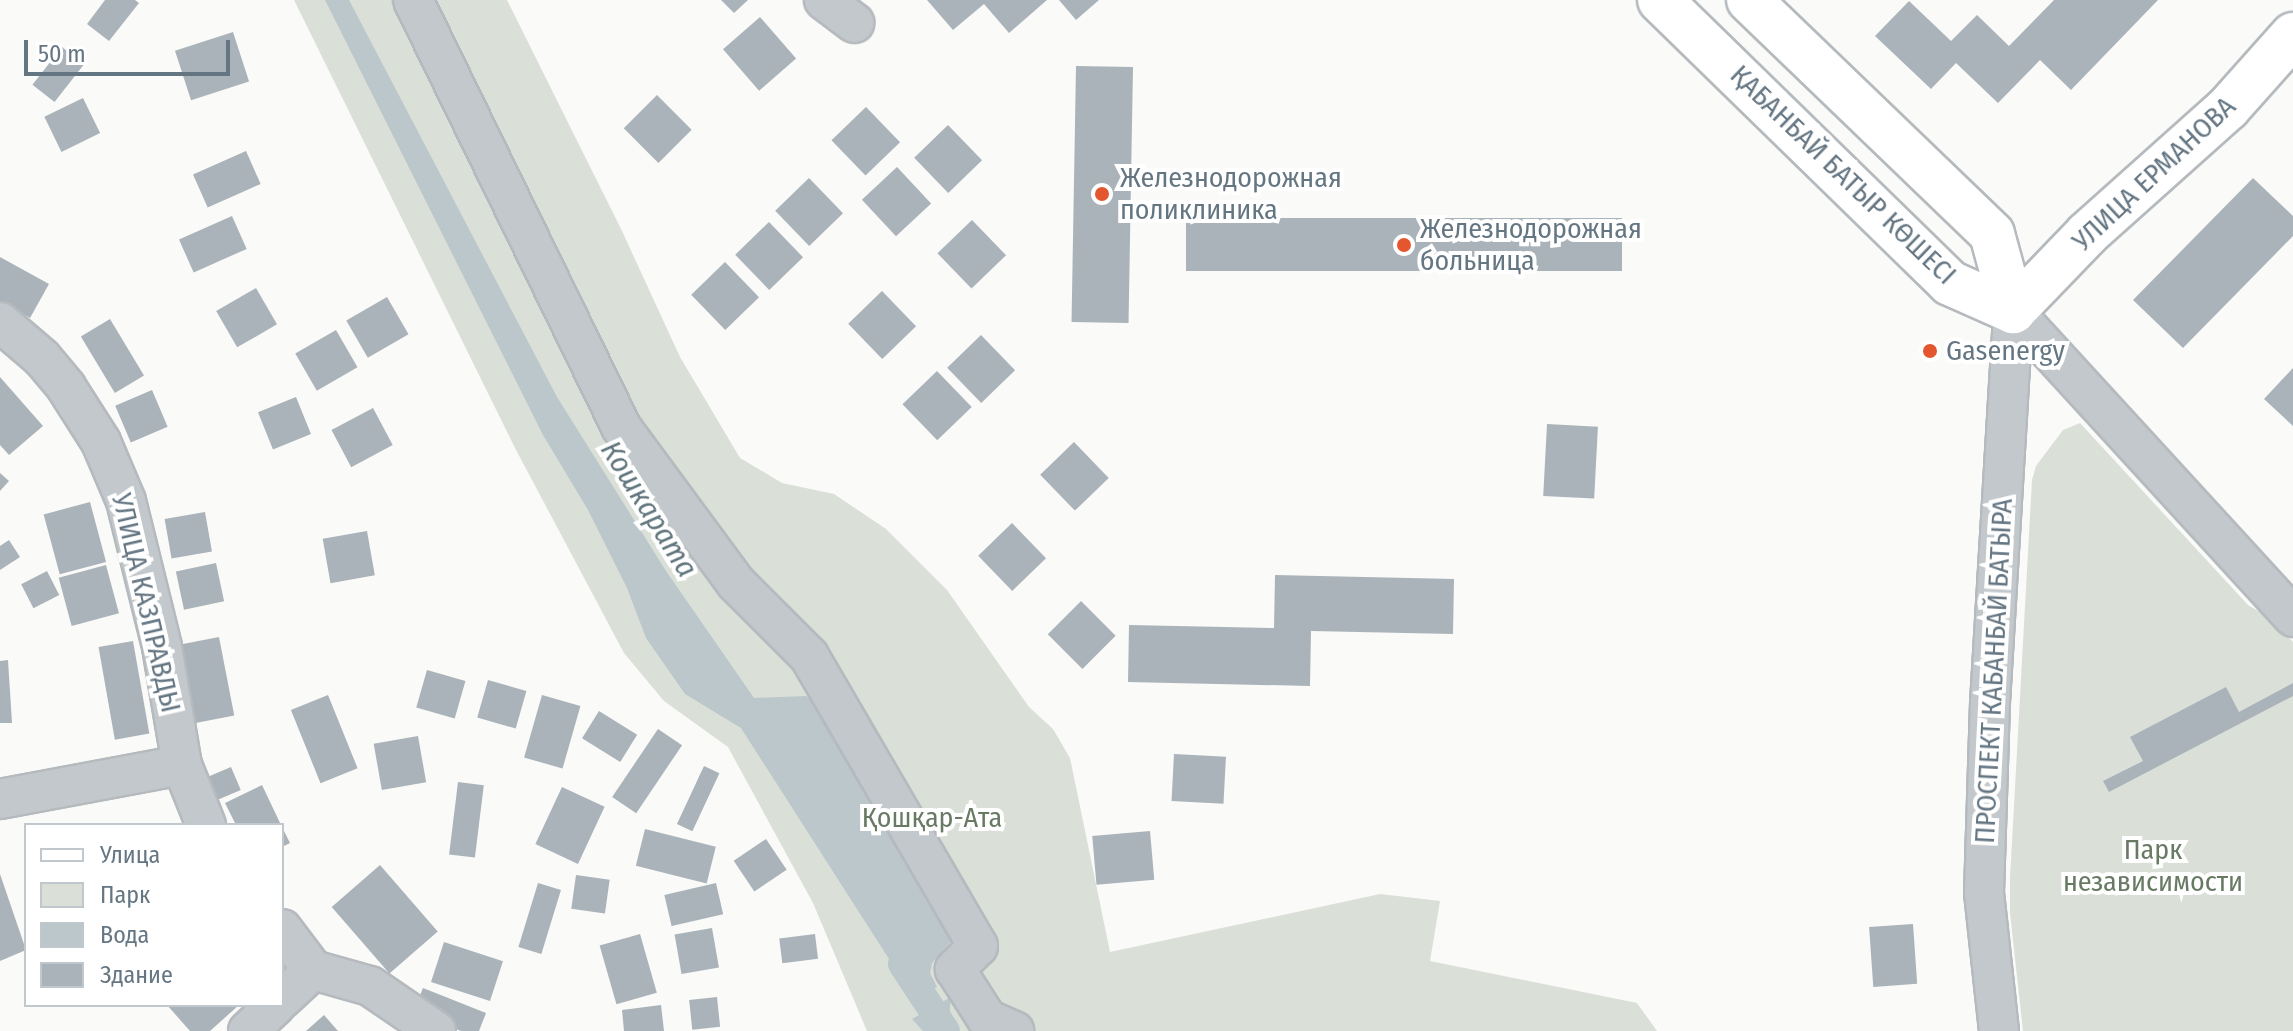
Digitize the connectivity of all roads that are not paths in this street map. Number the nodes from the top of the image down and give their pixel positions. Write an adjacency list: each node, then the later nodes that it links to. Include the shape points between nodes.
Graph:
1 (413, 0): 19 (street, via 621,427 736,583 809,656 978,946 955,969 987,1019)
2 (824, 0): 5 (street)
3 (1660, 0): 7 (main road, ҚАБАНБАЙ БАТЫР КӨШЕСІ, via 1950,283)
4 (1749, 0): 7 (main road, ҚАБАНБАЙ БАТЫР КӨШЕСІ, via 1992,234)
5 (854, 23)
6 (2293, 35): 7 (main road, УЛИЦА ЕРМАНОВА, via 2228,108 2087,234)
7 (2013, 311): 9 (street); 20 (street, ПРОСПЕКТ КАБАНБАЙ БАТЫРА, via 1984,893)
8 (0, 322): 10 (street, УЛИЦА КАЗПРАВДЫ, via 66,387 101,442 126,501 162,647)
9 (2293, 617)
10 (182, 765): 11 (street); 12 (street, УЛИЦА КАЗПРАВДЫ)
11 (0, 799)
12 (205, 823)
13 (284, 932): 14 (street)
14 (313, 970): 15 (street); 18 (street, via 370,986)
15 (284, 997)
16 (274, 1007): 17 (street)
17 (248, 1031)
18 (436, 1031)
19 (1014, 1031)
20 (1999, 1031)

